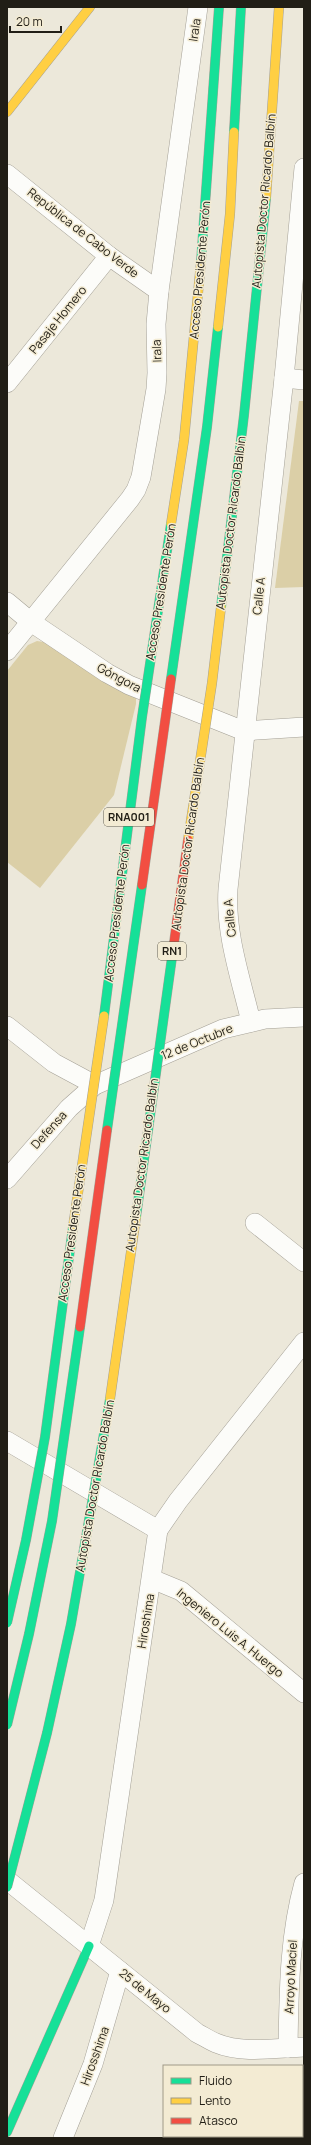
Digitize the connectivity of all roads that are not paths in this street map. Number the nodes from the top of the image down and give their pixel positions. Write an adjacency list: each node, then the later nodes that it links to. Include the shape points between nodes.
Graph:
1 (90, 7): 6 (main road)
2 (198, 7): 10 (street, Irala)
3 (219, 7): 30 (main road, Acceso Presidente Perón / RNA001, bridge, via 205,221 184,440 142,717 103,1027 86,1130 45,1437 26,1540)
4 (241, 7): 32 (main road, bridge, via 230,214 206,434 52,1521)
5 (279, 7): 35 (main road, Autopista Doctor Ricardo Balbín / RN1, bridge, via 269,163 212,683 110,1393 71,1624 47,1733)
6 (7, 112)
7 (304, 168): 11 (street, Calle A)
8 (7, 174): 9 (street, República de Cabo Verde)
9 (109, 256): 10 (street, República de Cabo Verde); 13 (street, Pasaje Homero)
10 (159, 291): 15 (street, Irala, via 156,389 136,490)
11 (284, 378): 12 (street); 18 (street, Calle A)
12 (304, 380)
13 (7, 383)
14 (7, 602): 15 (street, Góngora)
15 (31, 622): 16 (street, Irala); 18 (street, Góngora, via 118,680)
16 (7, 651)
17 (304, 727): 18 (street)
18 (244, 730): 20 (street, Calle A, via 227,903 231,938)
19 (304, 1018): 20 (street, 12 de Octubre)
20 (250, 1022): 22 (street, 12 de Octubre, via 223,1029)
21 (7, 1026): 22 (street, via 54,1063)
22 (95, 1085): 23 (street, Defensa, via 69,1108)
23 (7, 1179)
24 (255, 1223): 25 (street)
25 (304, 1262)
26 (304, 1342): 28 (street, Hiroshima, via 182,1495)
27 (7, 1441): 28 (street)
28 (158, 1530): 29 (street, Hiroshima)
29 (152, 1579): 31 (street, Ingeniero Luis A. Huergo, via 181,1591); 36 (street, Hiroshima, via 104,1900)
30 (7, 1623)
31 (304, 1693)
32 (7, 1725)
33 (7, 1880): 36 (street, 25 de Mayo)
34 (304, 1883): 38 (street, Arroyo Maciel, via 295,1920 290,1962)
35 (7, 1886)
36 (90, 1946): 37 (street, 25 de Mayo); 39 (main road)
37 (120, 1971): 38 (street, 25 de Mayo, via 197,2033 217,2044 250,2049); 40 (street, Hirosshima, via 93,2064)
38 (296, 2048)
39 (7, 2132)
40 (63, 2138)

